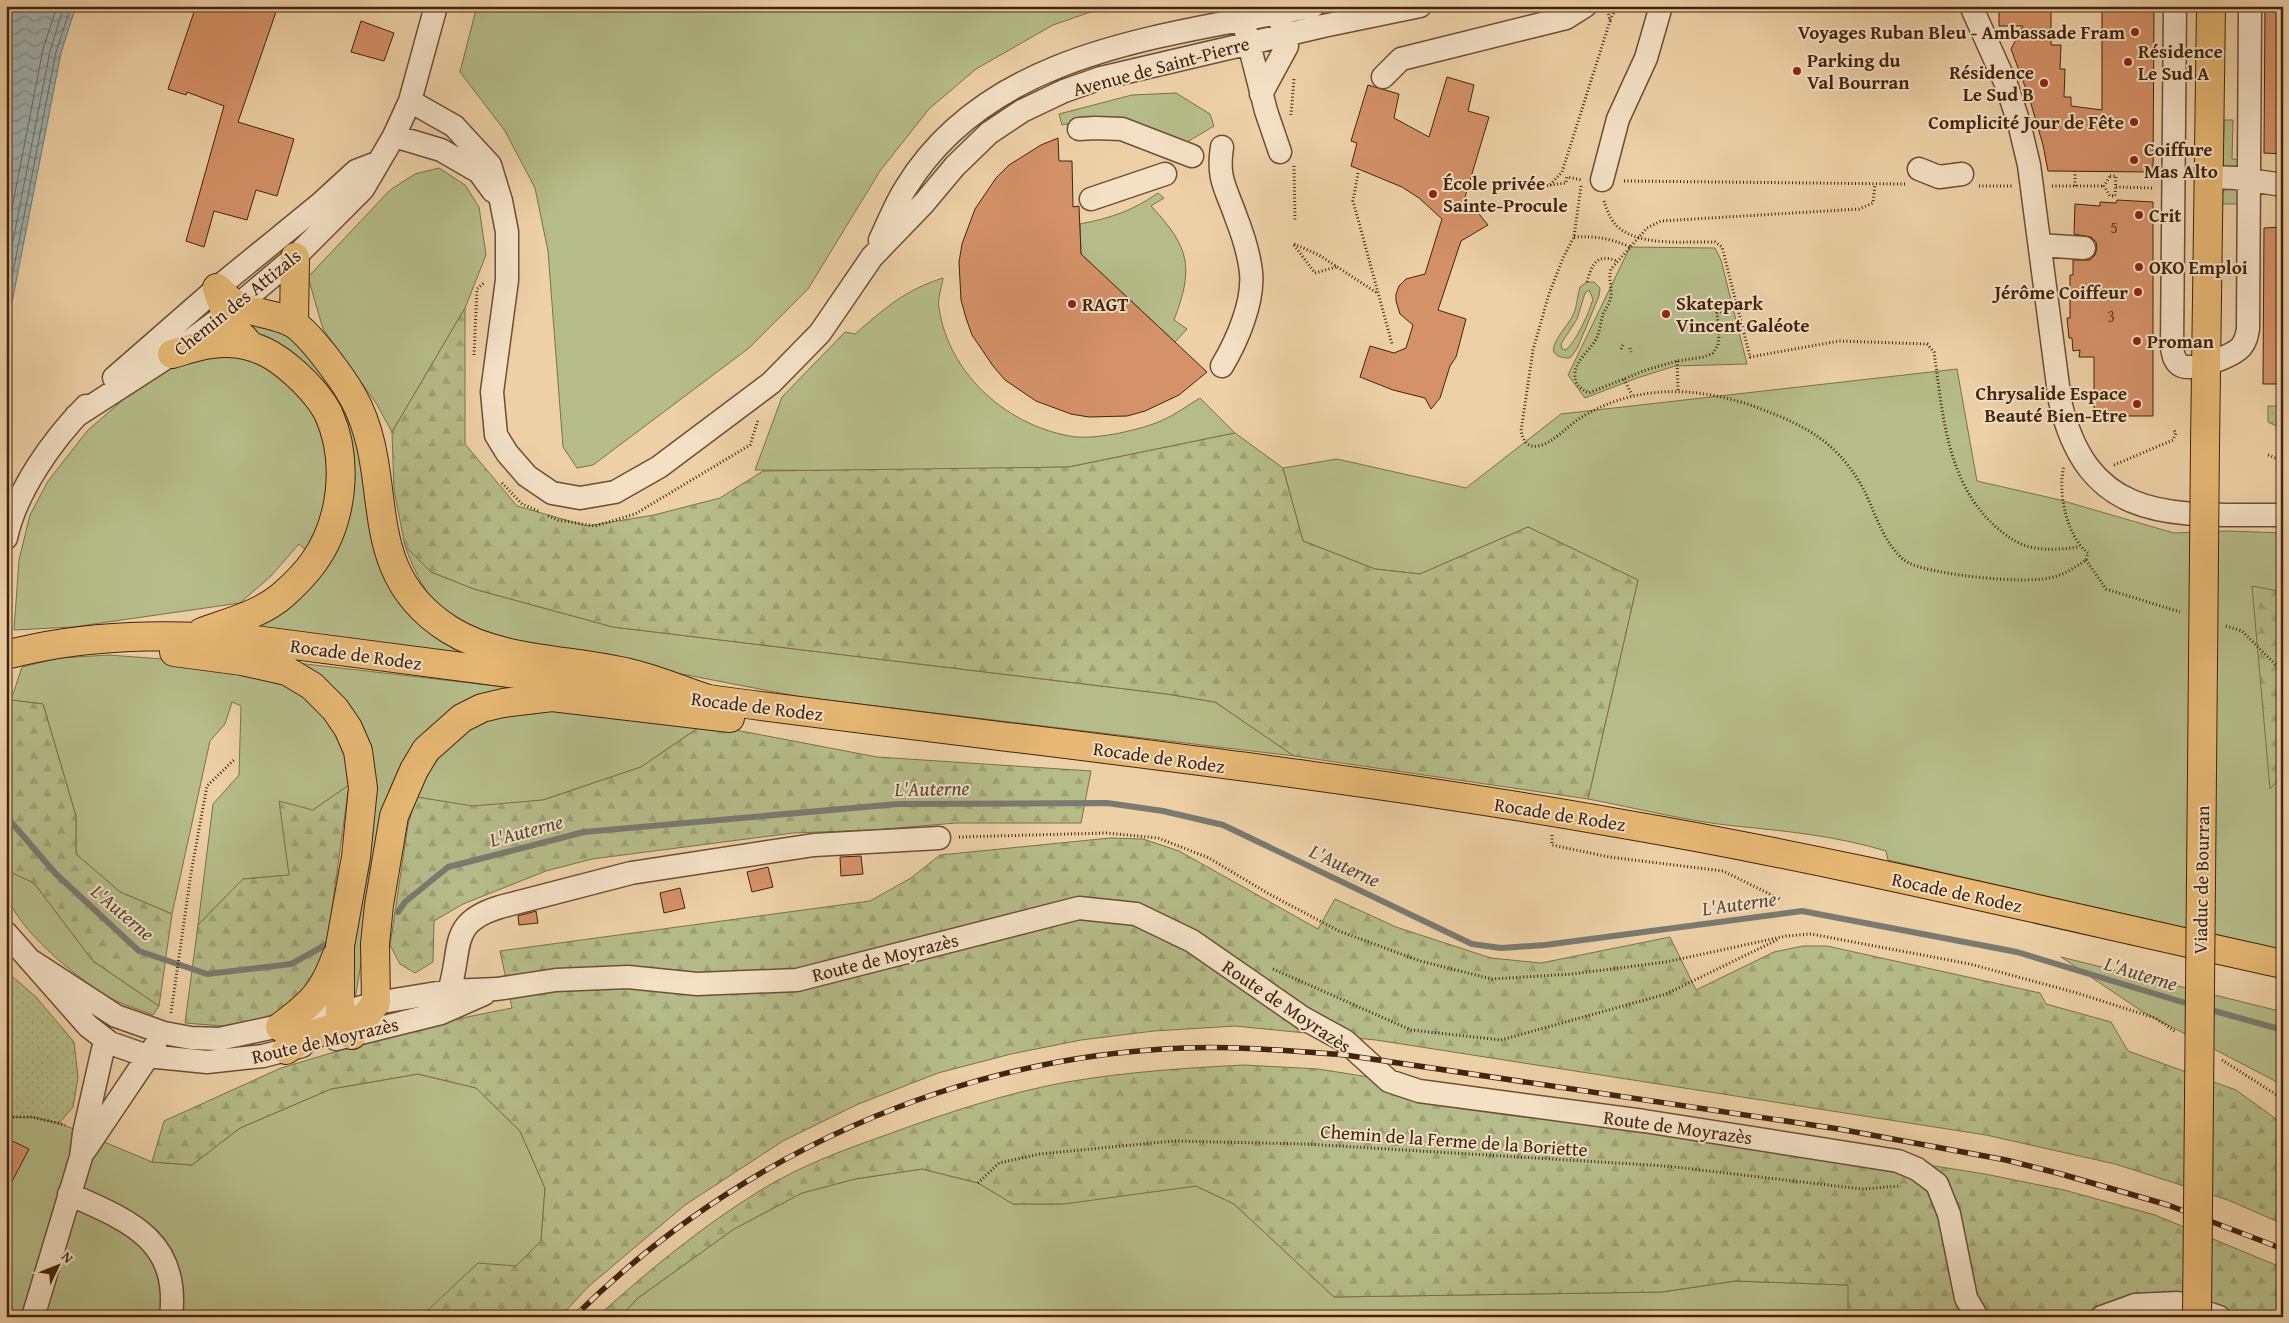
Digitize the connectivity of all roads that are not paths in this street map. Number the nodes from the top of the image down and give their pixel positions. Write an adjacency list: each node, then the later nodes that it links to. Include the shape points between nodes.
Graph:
1 (436, 6): 15 (street)
2 (1313, 6): 11 (street, Avenue de Saint-Pierre)
3 (1353, 6): 11 (street)
4 (1420, 6): 11 (street, Avenue de Saint-Pierre)
5 (1585, 6): 13 (street, via 1566,18 1401,59)
6 (1661, 6): 25 (street, via 1646,58)
7 (1971, 6): 31 (street, via 2006,84 2019,123 2029,165)
8 (2176, 6): 40 (street, via 2172,348 2179,365)
9 (2211, 6): 24 (main road, Viaduc de Bourran)
10 (2250, 6): 27 (street)
11 (1282, 23): 12 (street, Avenue de Saint-Pierre); 14 (street, via 1287,46)
12 (1244, 25): 14 (street); 34 (street, Avenue de Saint-Pierre, via 1132,69 1064,91 1022,111 989,134 955,166); 34 (street, Avenue de Saint-Pierre, via 1128,44 1029,78 998,96 963,121 931,154 905,189)
13 (1383, 78)
14 (1261, 94): 19 (street)
15 (410, 101): 17 (street, Chemin des Attizals); 30 (street, Avenue de Saint-Pierre, via 454,126 490,165)
16 (1079, 130): 20 (street, via 1122,129)
17 (394, 136): 21 (street, Chemin des Attizals); 30 (street, Avenue de Saint-Pierre, via 441,150 479,172)
18 (1222, 147): 41 (street, via 1222,184 1247,250 1252,274 1243,321 1236,342)
19 (1280, 152)
20 (1192, 156)
21 (377, 163): 33 (street, Chemin des Attizals, via 362,189); 35 (street, Chemin des Attizals, via 356,171)
22 (1165, 174): 29 (street)
23 (1917, 177): 26 (street)
24 (2210, 177): 27 (street); 40 (main road, Viaduc de Bourran)
25 (1592, 180)
26 (1968, 180)
27 (2248, 181): 28 (street); 40 (street, via 2246,339 2234,353)
28 (2283, 185)
29 (1091, 199)
30 (501, 202): 34 (street, Avenue de Saint-Pierre, via 507,232 507,280 492,392 496,435 527,476 552,493 580,498 615,492 659,467 771,383 820,333)
31 (2040, 246): 32 (street); 43 (street, via 2060,401 2066,426 2090,470 2107,488 2132,503 2178,514)
32 (2084, 248)
33 (296, 257): 36 (street, Chemin des Attizals); 37 (main road)
34 (872, 257)
35 (217, 288): 36 (main road); 42 (street, Chemin des Attizals, via 116,376)
36 (231, 310): 37 (main road); 38 (main road, via 232,327); 39 (street, Chemin des Attizals)
37 (294, 324): 48 (main road, via 322,352 361,412 368,428 388,550 396,571 430,616 472,642 528,656 633,674)
38 (252, 347): 39 (main road, via 228,343); 45 (main road, via 277,356 305,382 328,413 338,443 341,485 332,528 313,563 283,595 253,613)
39 (172, 354): 42 (street, Chemin des Attizals)
40 (2208, 364): 69 (main road, Viaduc de Bourran, bridge)
41 (1222, 366)
42 (76, 416): 44 (street, Chemin des Attizals, via 30,477)
43 (2283, 515)
44 (6, 538)
45 (193, 636): 46 (main road, Rocade de Rodez); 48 (main road, Rocade de Rodez, via 255,640)
46 (86, 640): 47 (main road, Rocade de Rodez); 52 (main road, via 128,649 242,661 288,671 312,686 335,709 358,751 363,788 356,857)
47 (15, 653)
48 (708, 699): 49 (main road, Rocade de Rodez)
49 (898, 724): 54 (main road, Rocade de Rodez, via 1387,787 1552,812 1793,856); 57 (main road, via 874,738 552,697 503,703 482,708 462,718 426,750 394,816 375,944)
50 (939, 838): 56 (street, via 814,845 632,873 491,909 468,923 459,936)
51 (6, 933): 53 (street)
52 (340, 946): 58 (main road); 60 (main road, via 327,981)
53 (33, 962): 59 (street, via 116,1016); 61 (street, via 88,1026)
54 (2283, 964)
55 (497, 989): 56 (street, Route de Moyrazès); 58 (street, Route de Moyrazès, via 441,1013); 67 (street, Route de Moyrazès, via 556,980 619,978 697,984 797,980 1079,908 1136,914 1192,941 1303,1018 1344,1041 1389,1081 1419,1091 1644,1121 1898,1161 1917,1169 1937,1184 1948,1214 1966,1298)
56 (449, 991): 57 (street, Route de Moyrazès)
57 (376, 1003): 58 (main road, via 365,1017)
58 (346, 1024): 60 (main road, via 303,1038)
59 (164, 1033): 60 (street, Route de Moyrazès, via 191,1038); 61 (street); 62 (street)
60 (283, 1039): 62 (street, Route de Moyrazès, via 263,1056 207,1062)
61 (110, 1043): 62 (street); 63 (street, via 103,1049)
62 (148, 1056): 63 (street)
63 (81, 1157): 64 (street)
64 (70, 1194): 65 (street); 66 (street, via 138,1229 149,1238 168,1267 173,1295)
65 (33, 1317)
66 (171, 1317)
67 (1977, 1317)
68 (2102, 1317): 70 (street, via 2135,1305 2178,1302)
69 (2197, 1317)
70 (2219, 1317)

